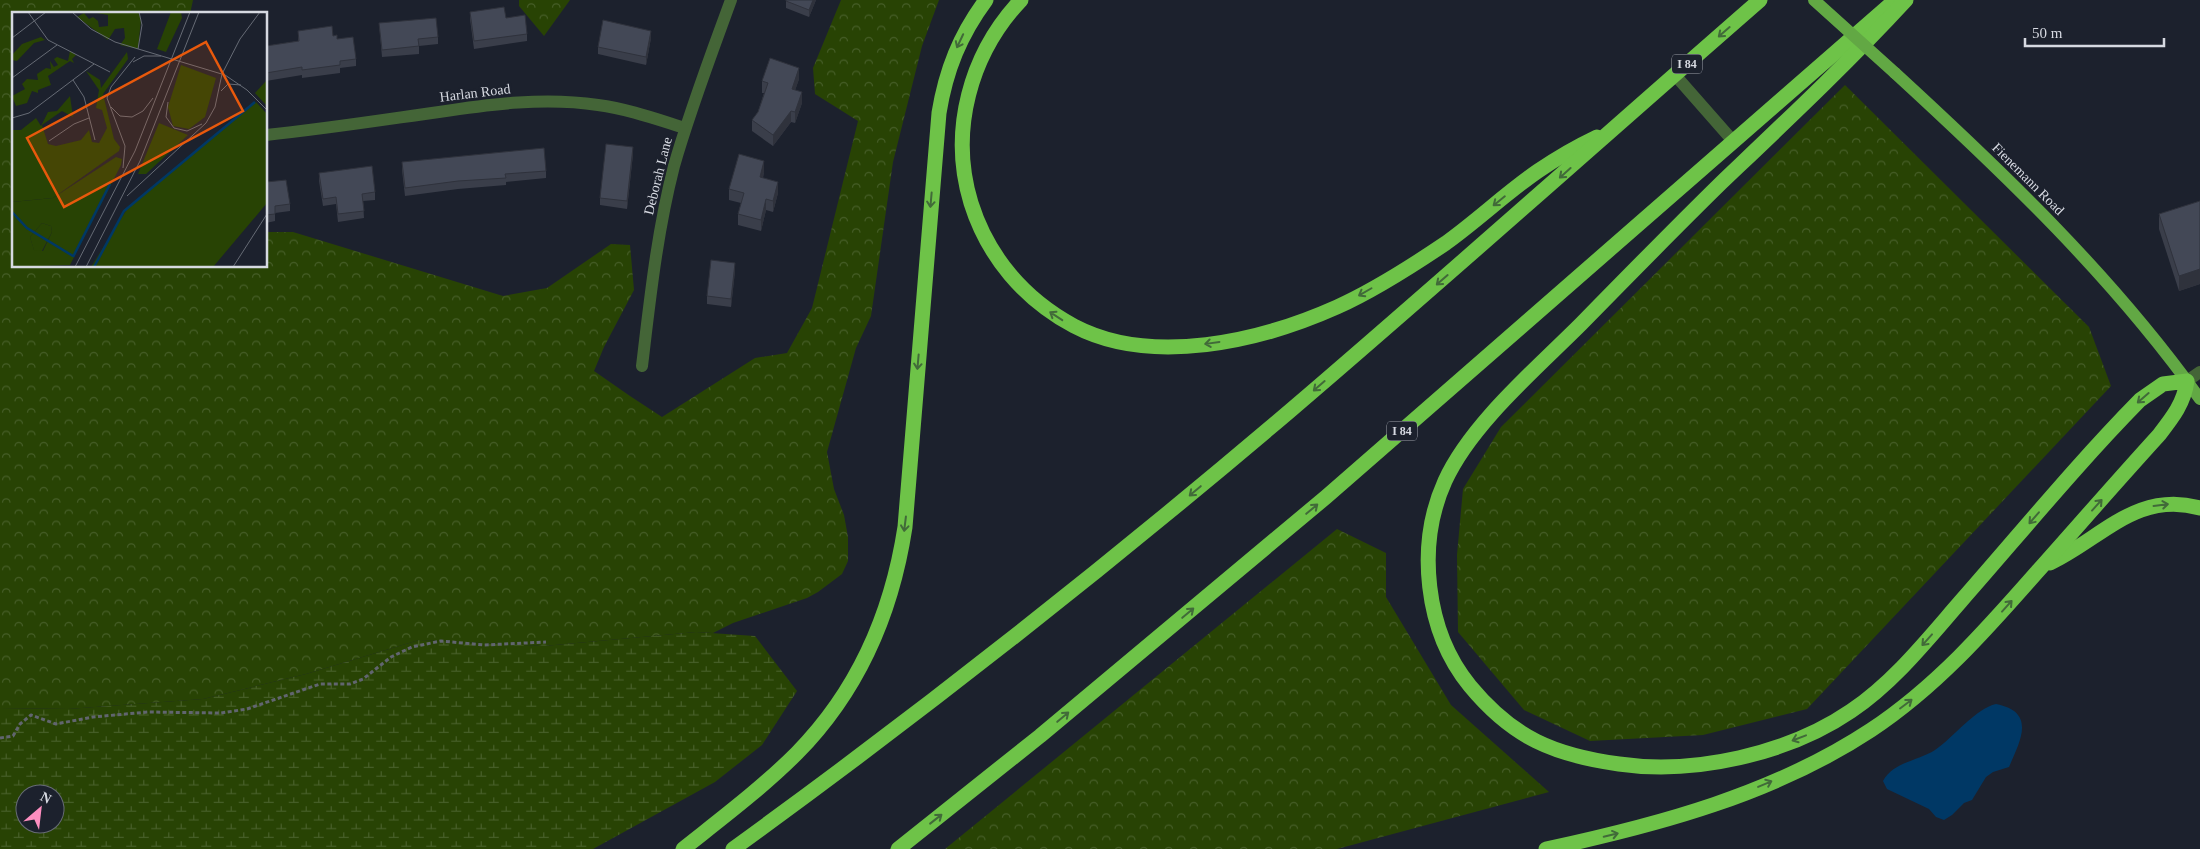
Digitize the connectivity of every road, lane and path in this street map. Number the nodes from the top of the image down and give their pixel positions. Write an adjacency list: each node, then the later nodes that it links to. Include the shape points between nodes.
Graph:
1 (731, 0): 9 (street, Deborah Lane)
2 (986, 0): 21 (highway, one-way to 21, via 969,23 953,57 939,113 905,527 885,611 859,670 821,726 781,768)
3 (1021, 0): 10 (highway, one-way to 3, via 1552,161 1439,247 1335,308 1283,327 1225,341 1170,347 1124,344 1094,336 1063,320 1023,289 991,250 968,194 962,155 966,100 988,46)
4 (1760, 0): 8 (highway, I 84, one-way to 8)
5 (1814, 0): 15 (main road, Fienemann Road, bridge, via 1989,161 2081,254)
6 (1895, 0): 12 (highway, I 84)
7 (1906, 0): 15 (highway, one-way to 7, via 2163,384 2140,400 1905,664 1857,707 1811,733 1757,753 1695,766 1653,768 1603,762 1562,753 1529,738 1496,713 1466,680 1452,658 1438,624 1430,587 1429,560 1430,532 1436,505 1445,480 1463,449 1521,385)
8 (1675, 75): 10 (highway, I 84); 12 (street)
9 (686, 128): 11 (street, Harlan Road, via 638,112 556,102 471,107); 13 (street, Deborah Lane, via 671,178 656,250)
10 (1614, 129): 22 (highway, I 84, one-way to 22, via 1290,411 1116,556 904,722)
11 (268, 135)
12 (1733, 141): 23 (highway, I 84, one-way to 12, via 1263,551)
13 (642, 366)
14 (2200, 372): 15 (street)
15 (2187, 381): 16 (main road, Fienemann Road); 18 (highway, one-way to 15, via 2175,415)
16 (2200, 399)
17 (2200, 508): 18 (highway, one-way to 17, via 2074,550 2122,517 2141,509 2167,504)
18 (2042, 567): 24 (highway, one-way to 18, via 1640,828 1706,808 1767,784 1836,751 1884,721 1935,681)
19 (546, 642): 20 (path, via 484,645 441,641 412,647 350,684 320,684 247,709 221,713 148,712 56,724 31,715 13,736)
20 (0, 738)
21 (684, 849)
22 (733, 849)
23 (898, 849)
24 (1546, 849)

